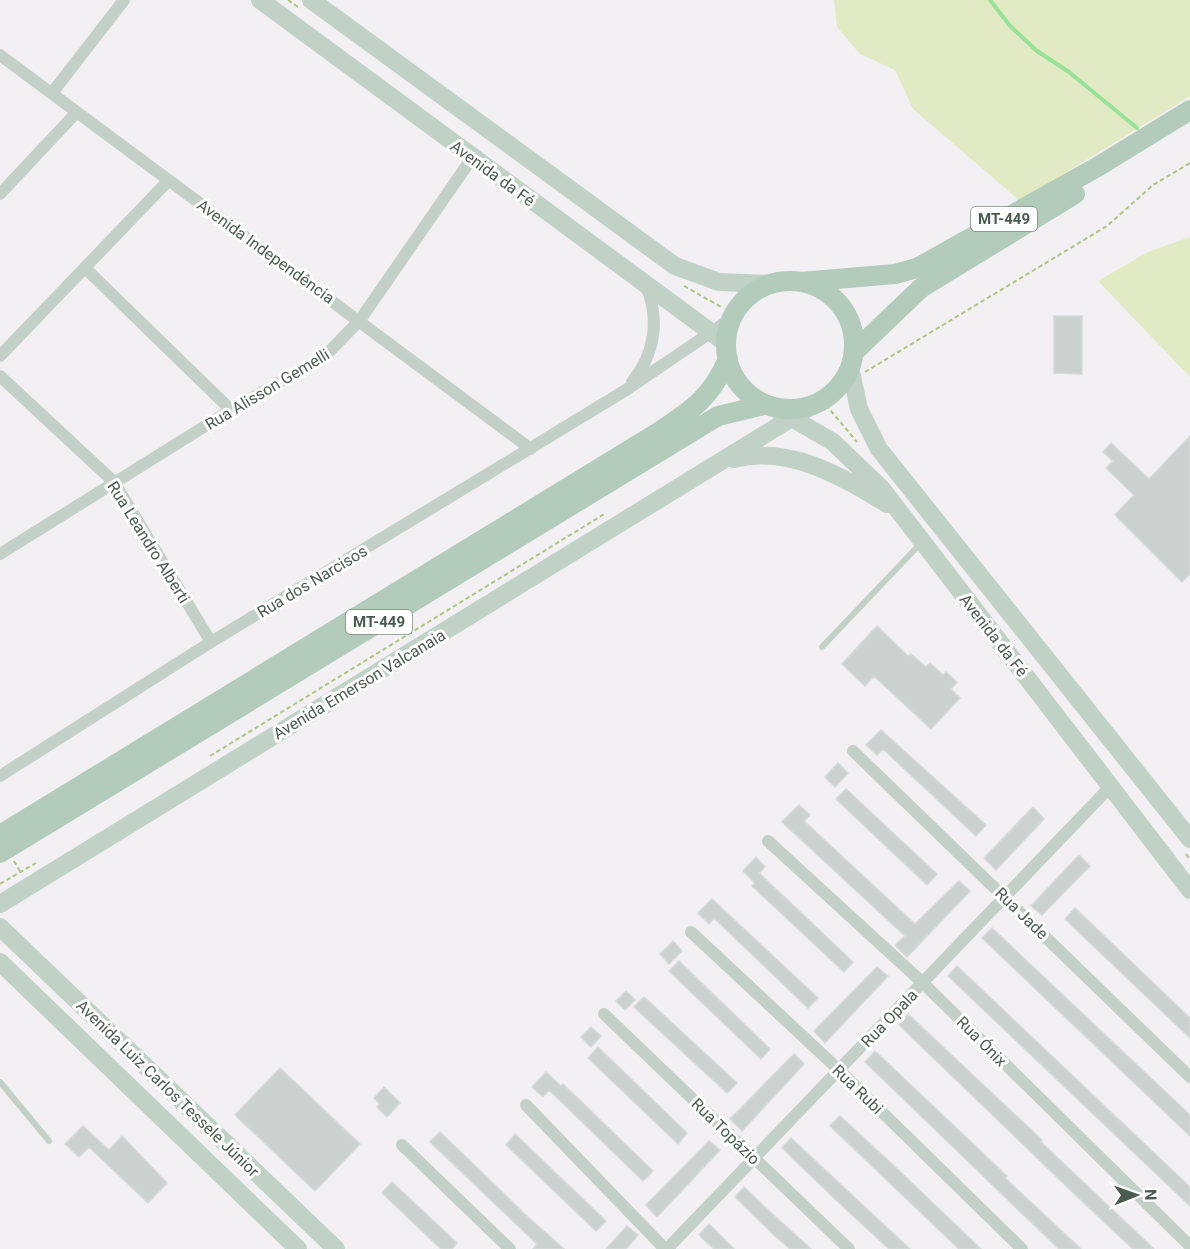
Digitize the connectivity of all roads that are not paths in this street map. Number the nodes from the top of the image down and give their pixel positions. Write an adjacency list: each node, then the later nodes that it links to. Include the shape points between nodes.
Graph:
1 (124, 0): 5 (street)
2 (260, 0): 9 (main road, Avenida da Fé)
3 (311, 0): 15 (main road, Avenida da Fé, via 675,266 719,282)
4 (0, 55): 5 (street, Avenida Independência)
5 (52, 93): 7 (street, Avenida Independência)
6 (1190, 110): 13 (main road, MT-449, via 917,268 895,274)
7 (77, 112): 10 (street, Avenida Independência); 11 (street)
8 (1190, 123): 21 (main road, MT-449, via 921,288)
9 (472, 158): 14 (main road, Avenida da Fé); 17 (street, Rua Alisson Gemelli)
10 (169, 180): 12 (street); 17 (street, Avenida Independência)
11 (0, 194)
12 (86, 269): 20 (street); 26 (street)
13 (801, 282): 15 (main road, MT-449); 21 (main road, MT-449, via 830,295 842,308 850,322)
14 (644, 284): 18 (main road, Avenida da Fé); 23 (street, Rua dos Narcisos, via 654,311 653,340 642,368)
15 (772, 284): 16 (main road, MT-449, via 756,291)
16 (732, 318): 18 (street, Rua dos Narcisos); 19 (main road, MT-449)
17 (360, 321): 26 (street, Rua Alisson Gemelli, via 316,363); 28 (street, Avenida Independência)
18 (711, 333): 19 (main road, Avenida da Fé); 23 (street, Rua dos Narcisos)
19 (728, 352): 24 (main road, via 742,387); 45 (main road, MT-449, via 712,392 696,407)
20 (0, 356)
21 (852, 366): 25 (main road, MT-449, via 828,397); 36 (main road, Avenida da Fé, via 866,426 879,449)
22 (0, 376): 30 (street, Rua Leandro Alberti)
23 (626, 390): 28 (street, Rua dos Narcisos)
24 (768, 406): 25 (main road, MT-449); 27 (main road, Avenida da Fé); 45 (main road, MT-449, via 718,416)
25 (811, 406): 27 (main road, Avenida Emerson Valcanaia)
26 (231, 410): 30 (street, Rua Alisson Gemelli)
27 (792, 419): 29 (main road, Avenida Emerson Valcanaia); 31 (main road, Avenida da Fé, via 833,442)
28 (531, 448): 34 (street, Rua dos Narcisos)
29 (718, 465): 31 (main road, via 752,456 793,459 843,478); 48 (main road, Avenida Emerson Valcanaia)
30 (114, 482): 33 (street, Rua Alisson Gemelli); 34 (street, Rua Leandro Alberti)
31 (903, 513): 32 (main road, Avenida da Fé)
32 (924, 540): 35 (lane); 37 (main road, Avenida da Fé)
33 (0, 554)
34 (211, 642): 39 (street, Rua dos Narcisos)
35 (822, 647)
36 (1086, 708): 37 (main road, via 1072,711); 41 (main road, Avenida da Fé)
37 (1064, 726): 40 (main road, Avenida da Fé)
38 (853, 752): 47 (street, Rua Jade)
39 (0, 776)
40 (1110, 787): 42 (main road, Avenida da Fé); 47 (street, Rua Opala)
41 (1174, 818): 42 (main road, via 1168,834); 43 (main road, Avenida da Fé)
42 (1150, 838): 46 (main road, Avenida da Fé)
43 (1190, 839)
44 (768, 841): 52 (street, Rua Ónix)
45 (2, 845)
46 (1190, 890)
47 (1005, 897): 52 (street, Rua Opala); 55 (street, Rua Jade)
48 (0, 904)
49 (0, 927): 63 (main road, Avenida Luiz Carlos Tessele Júnior)
50 (691, 932): 54 (street, Rua Rubi)
51 (0, 962): 62 (main road, Avenida Luiz Carlos Tessele Júnior)
52 (923, 983): 54 (street, Rua Opala); 61 (street, Rua Ónix)
53 (604, 1014): 60 (street, Rua Topázio)
54 (839, 1070): 60 (street, Rua Opala); 67 (street, Rua Rubi)
55 (1190, 1077)
56 (0, 1083): 58 (lane)
57 (526, 1105): 65 (street)
58 (49, 1141)
59 (402, 1145): 64 (street)
60 (754, 1158): 65 (street, Rua Opala); 66 (street, Rua Topázio)
61 (1190, 1246)
62 (298, 1249)
63 (336, 1249)
64 (510, 1249)
65 (666, 1249)
66 (849, 1249)
67 (1022, 1249)

